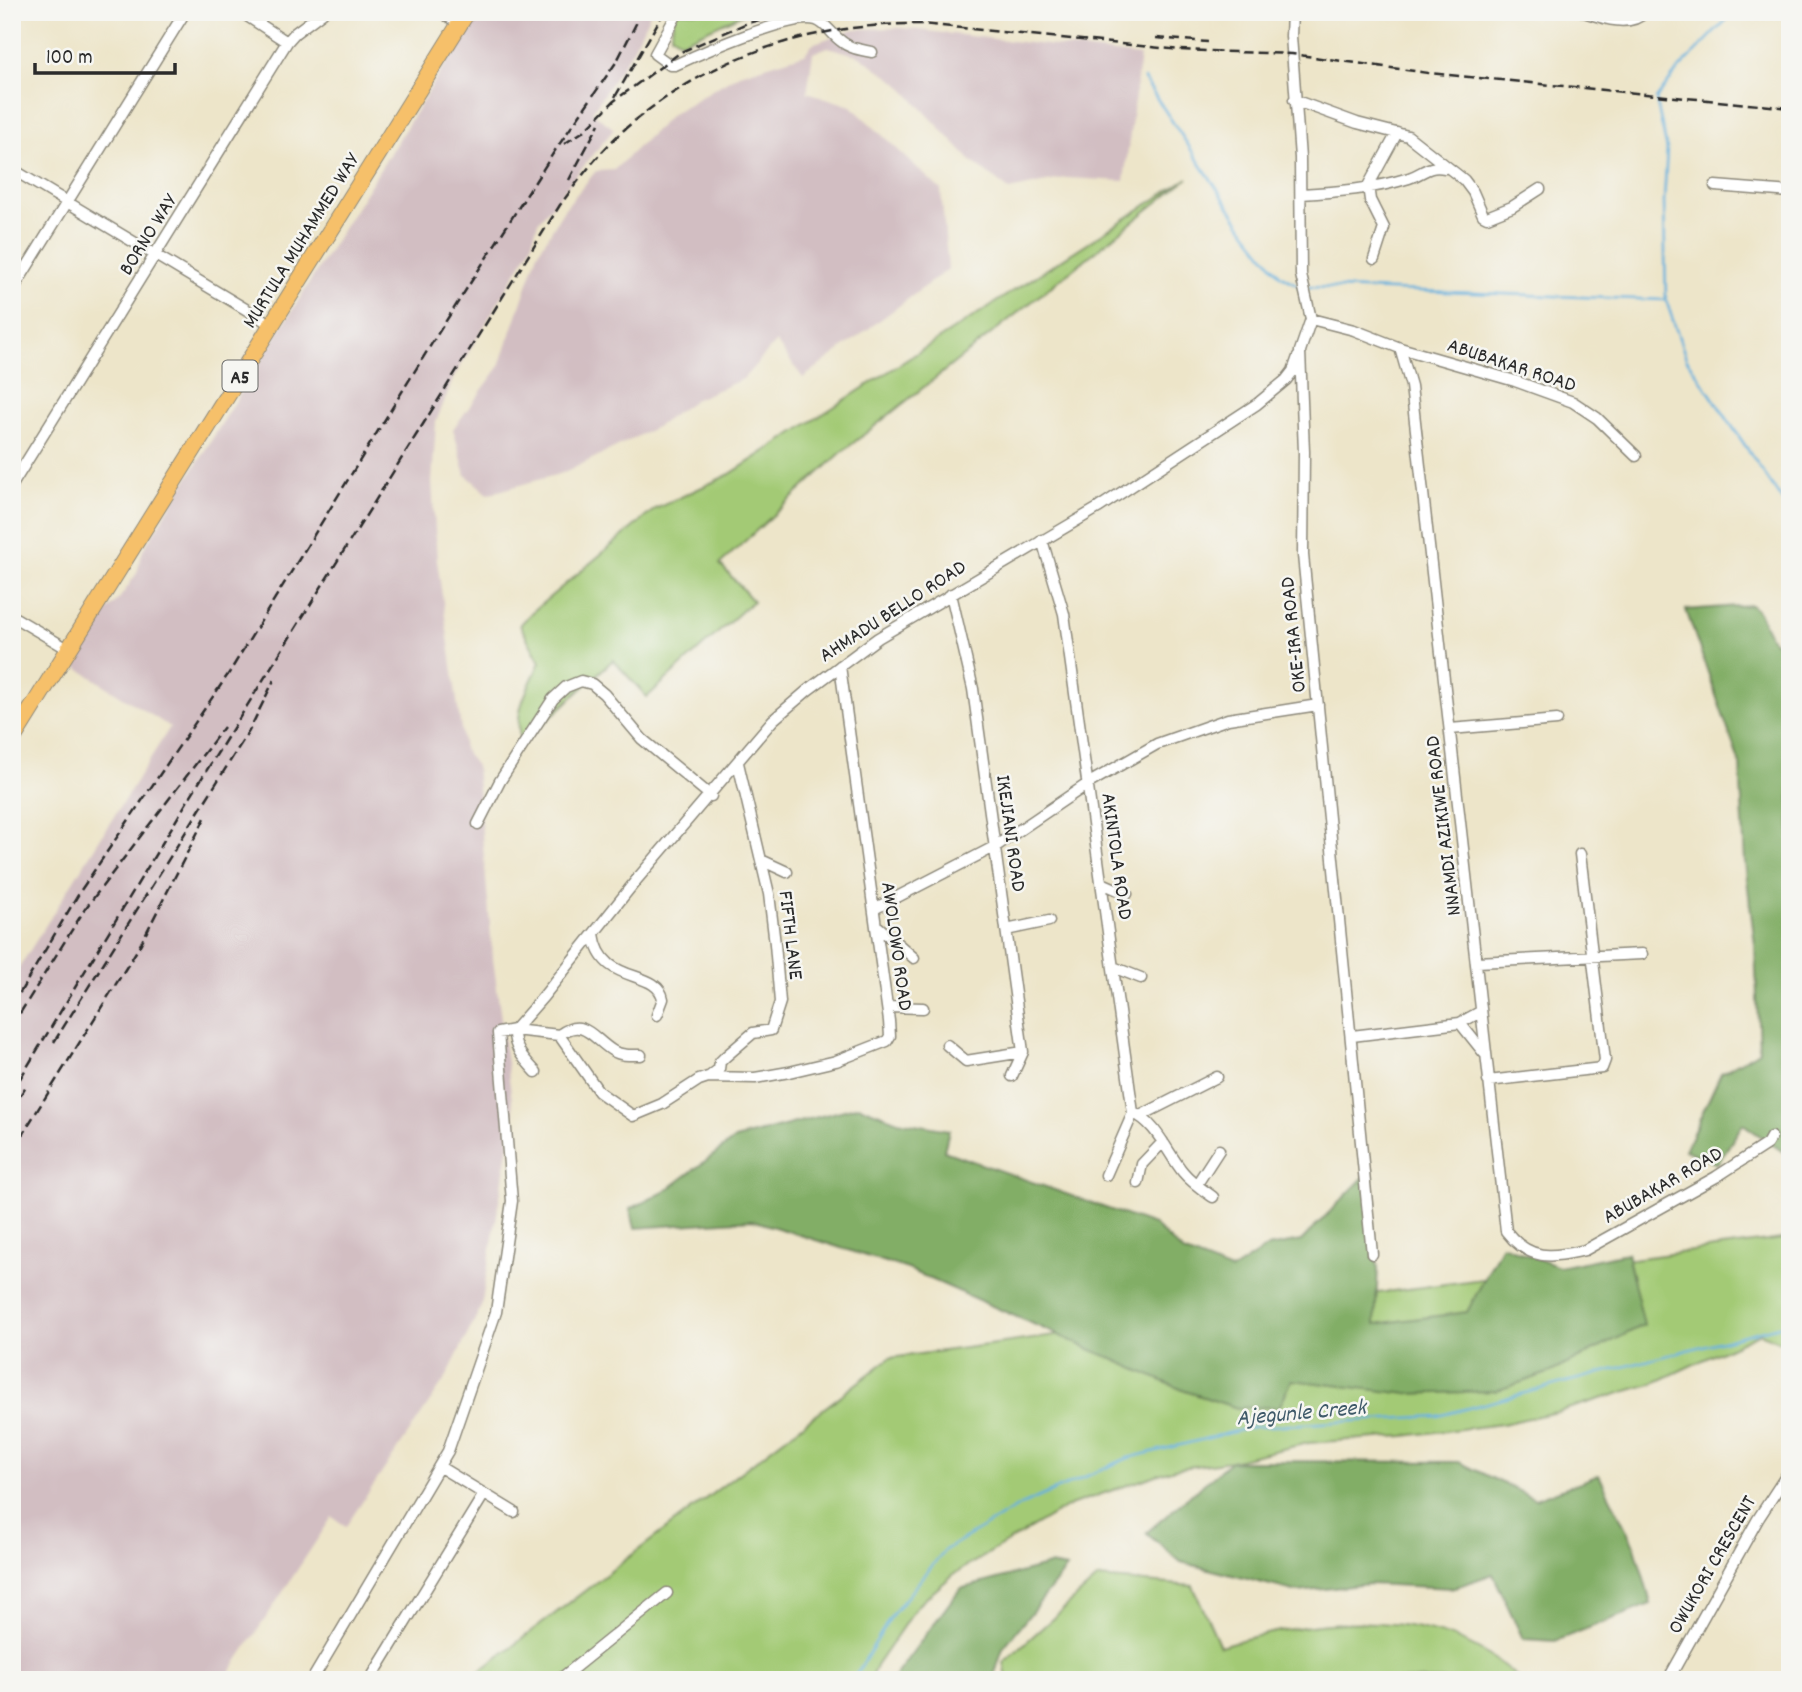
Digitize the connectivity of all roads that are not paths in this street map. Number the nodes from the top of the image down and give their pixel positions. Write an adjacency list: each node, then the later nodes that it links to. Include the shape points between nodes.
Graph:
1 (185, 12): 21 (street)
2 (241, 12): 10 (street)
3 (323, 12): 10 (street, BORNO WAY)
4 (441, 12): 9 (street)
5 (678, 12): 11 (street, via 655,54 665,63 675,65 729,40 813,19 841,42)
6 (1292, 12): 12 (street, OKE-IRA ROAD)
7 (1584, 12): 8 (street, via 1631,20)
8 (1645, 12)
9 (463, 18): 26 (main road, MURTULA MUHAMMED WAY / A5)
10 (288, 42): 22 (street, BORNO WAY)
11 (872, 52)
12 (1294, 100): 13 (street); 20 (street, OKE-IRA ROAD)
13 (1397, 133): 15 (street, via 1408,136); 16 (street)
14 (12, 169): 21 (street)
15 (1448, 169): 16 (street, via 1432,166 1411,177); 18 (street, via 1473,191 1487,217)
16 (1368, 186): 20 (street); 23 (street, via 1384,228)
17 (1715, 186): 19 (street)
18 (1540, 189)
19 (1790, 192)
20 (1301, 194): 25 (street, OKE-IRA ROAD, via 1301,275)
21 (66, 203): 22 (street); 24 (street)
22 (156, 256): 26 (street); 30 (street, BORNO WAY)
23 (1374, 258)
24 (12, 291)
25 (1311, 319): 27 (street); 28 (street, OKE-IRA ROAD)
26 (272, 325): 34 (main road, MURTULA MUHAMMED WAY / A5)
27 (1401, 348): 29 (street, ABUBAKAR ROAD, via 1573,402); 38 (street, NNAMDI AZIKIWE ROAD, via 1411,386)
28 (1300, 351): 31 (street, AHMADU BELLO ROAD, via 1289,376 1257,404); 36 (street, OKE-IRA ROAD, via 1303,555)
29 (1636, 456)
30 (12, 485)
31 (1042, 540): 32 (street, AHMADU BELLO ROAD); 41 (street, AKINTOLA ROAD, via 1064,614)
32 (951, 594): 35 (street, AHMADU BELLO ROAD); 44 (street, IKEJIANI ROAD, via 973,689)
33 (12, 616): 34 (street)
34 (68, 649): 39 (main road, MURTULA MUHAMMED WAY / A5)
35 (839, 666): 40 (street, AHMADU BELLO ROAD, via 774,720); 50 (street, AWOLOWO ROAD)
36 (1318, 705): 41 (street, via 1228,719 1157,744); 68 (street, OKE-IRA ROAD)
37 (1557, 720): 38 (street)
38 (1450, 729): 58 (street, NNAMDI AZIKIWE ROAD)
39 (12, 740)
40 (738, 763): 42 (street, AHMADU BELLO ROAD); 46 (street, FIFTH LANE)
41 (1089, 783): 44 (street); 48 (street, AKINTOLA ROAD)
42 (711, 796): 43 (street, via 642,739 604,694 581,681 553,699); 54 (street, AHMADU BELLO ROAD)
43 (478, 824)
44 (996, 846): 50 (street); 53 (street, IKEJIANI ROAD)
45 (1580, 854): 56 (street)
46 (761, 860): 47 (street); 75 (street, FIFTH LANE, via 780,1002 771,1030 753,1032)
47 (787, 872)
48 (1102, 883): 49 (street); 59 (street, AKINTOLA ROAD)
49 (1126, 894)
50 (874, 909): 52 (street, AWOLOWO ROAD)
51 (1049, 921): 53 (street)
52 (876, 925): 57 (street); 61 (street, AWOLOWO ROAD)
53 (1006, 930): 70 (street, IKEJIANI ROAD)
54 (594, 934): 64 (street, via 608,965 658,988 663,999); 66 (street, AHMADU BELLO ROAD)
55 (1642, 954): 56 (street)
56 (1592, 955): 58 (street); 77 (street, via 1605,1060 1602,1068)
57 (914, 958)
58 (1477, 962): 63 (street, NNAMDI AZIKIWE ROAD)
59 (1113, 967): 60 (street); 78 (street, AKINTOLA ROAD)
60 (1141, 978)
61 (887, 1007): 62 (street); 75 (street, AWOLOWO ROAD, via 890,1036 883,1044 789,1072 755,1078)
62 (923, 1008)
63 (1480, 1012): 65 (street); 71 (street, NNAMDI AZIKIWE ROAD)
64 (657, 1015)
65 (1460, 1023): 68 (street); 71 (street)
66 (514, 1030): 67 (street); 73 (street, via 517,1049); 88 (street, via 498,1033 512,1212 496,1312)
67 (559, 1035): 72 (street, via 583,1028 614,1051); 75 (street, via 598,1093 633,1116)
68 (1352, 1036): 86 (street, OKE-IRA ROAD)
69 (947, 1045): 70 (street, via 966,1061)
70 (1023, 1052): 74 (street)
71 (1484, 1053): 77 (street, NNAMDI AZIKIWE ROAD)
72 (641, 1055)
73 (536, 1072)
74 (1012, 1076)
75 (708, 1077)
76 (1217, 1077): 78 (street)
77 (1488, 1081): 87 (street, NNAMDI AZIKIWE ROAD, via 1506,1231 1526,1251)
78 (1136, 1114): 80 (street); 82 (street)
79 (1772, 1137): 87 (street, ABUBAKAR ROAD, via 1716,1177 1585,1250)
80 (1163, 1142): 83 (street, via 1142,1164); 84 (street)
81 (1219, 1150): 84 (street)
82 (1106, 1175)
83 (1138, 1183)
84 (1196, 1184): 85 (street)
85 (1213, 1197)
86 (1373, 1254)
87 (1566, 1255)
88 (440, 1467): 90 (street); 93 (street)
89 (1790, 1470): 96 (street, OWUKORI CRESCENT)
90 (484, 1494): 91 (street); 94 (street)
91 (514, 1512)
92 (667, 1593): 95 (street)
93 (312, 1680)
94 (370, 1680)
95 (559, 1680)
96 (1668, 1680)

